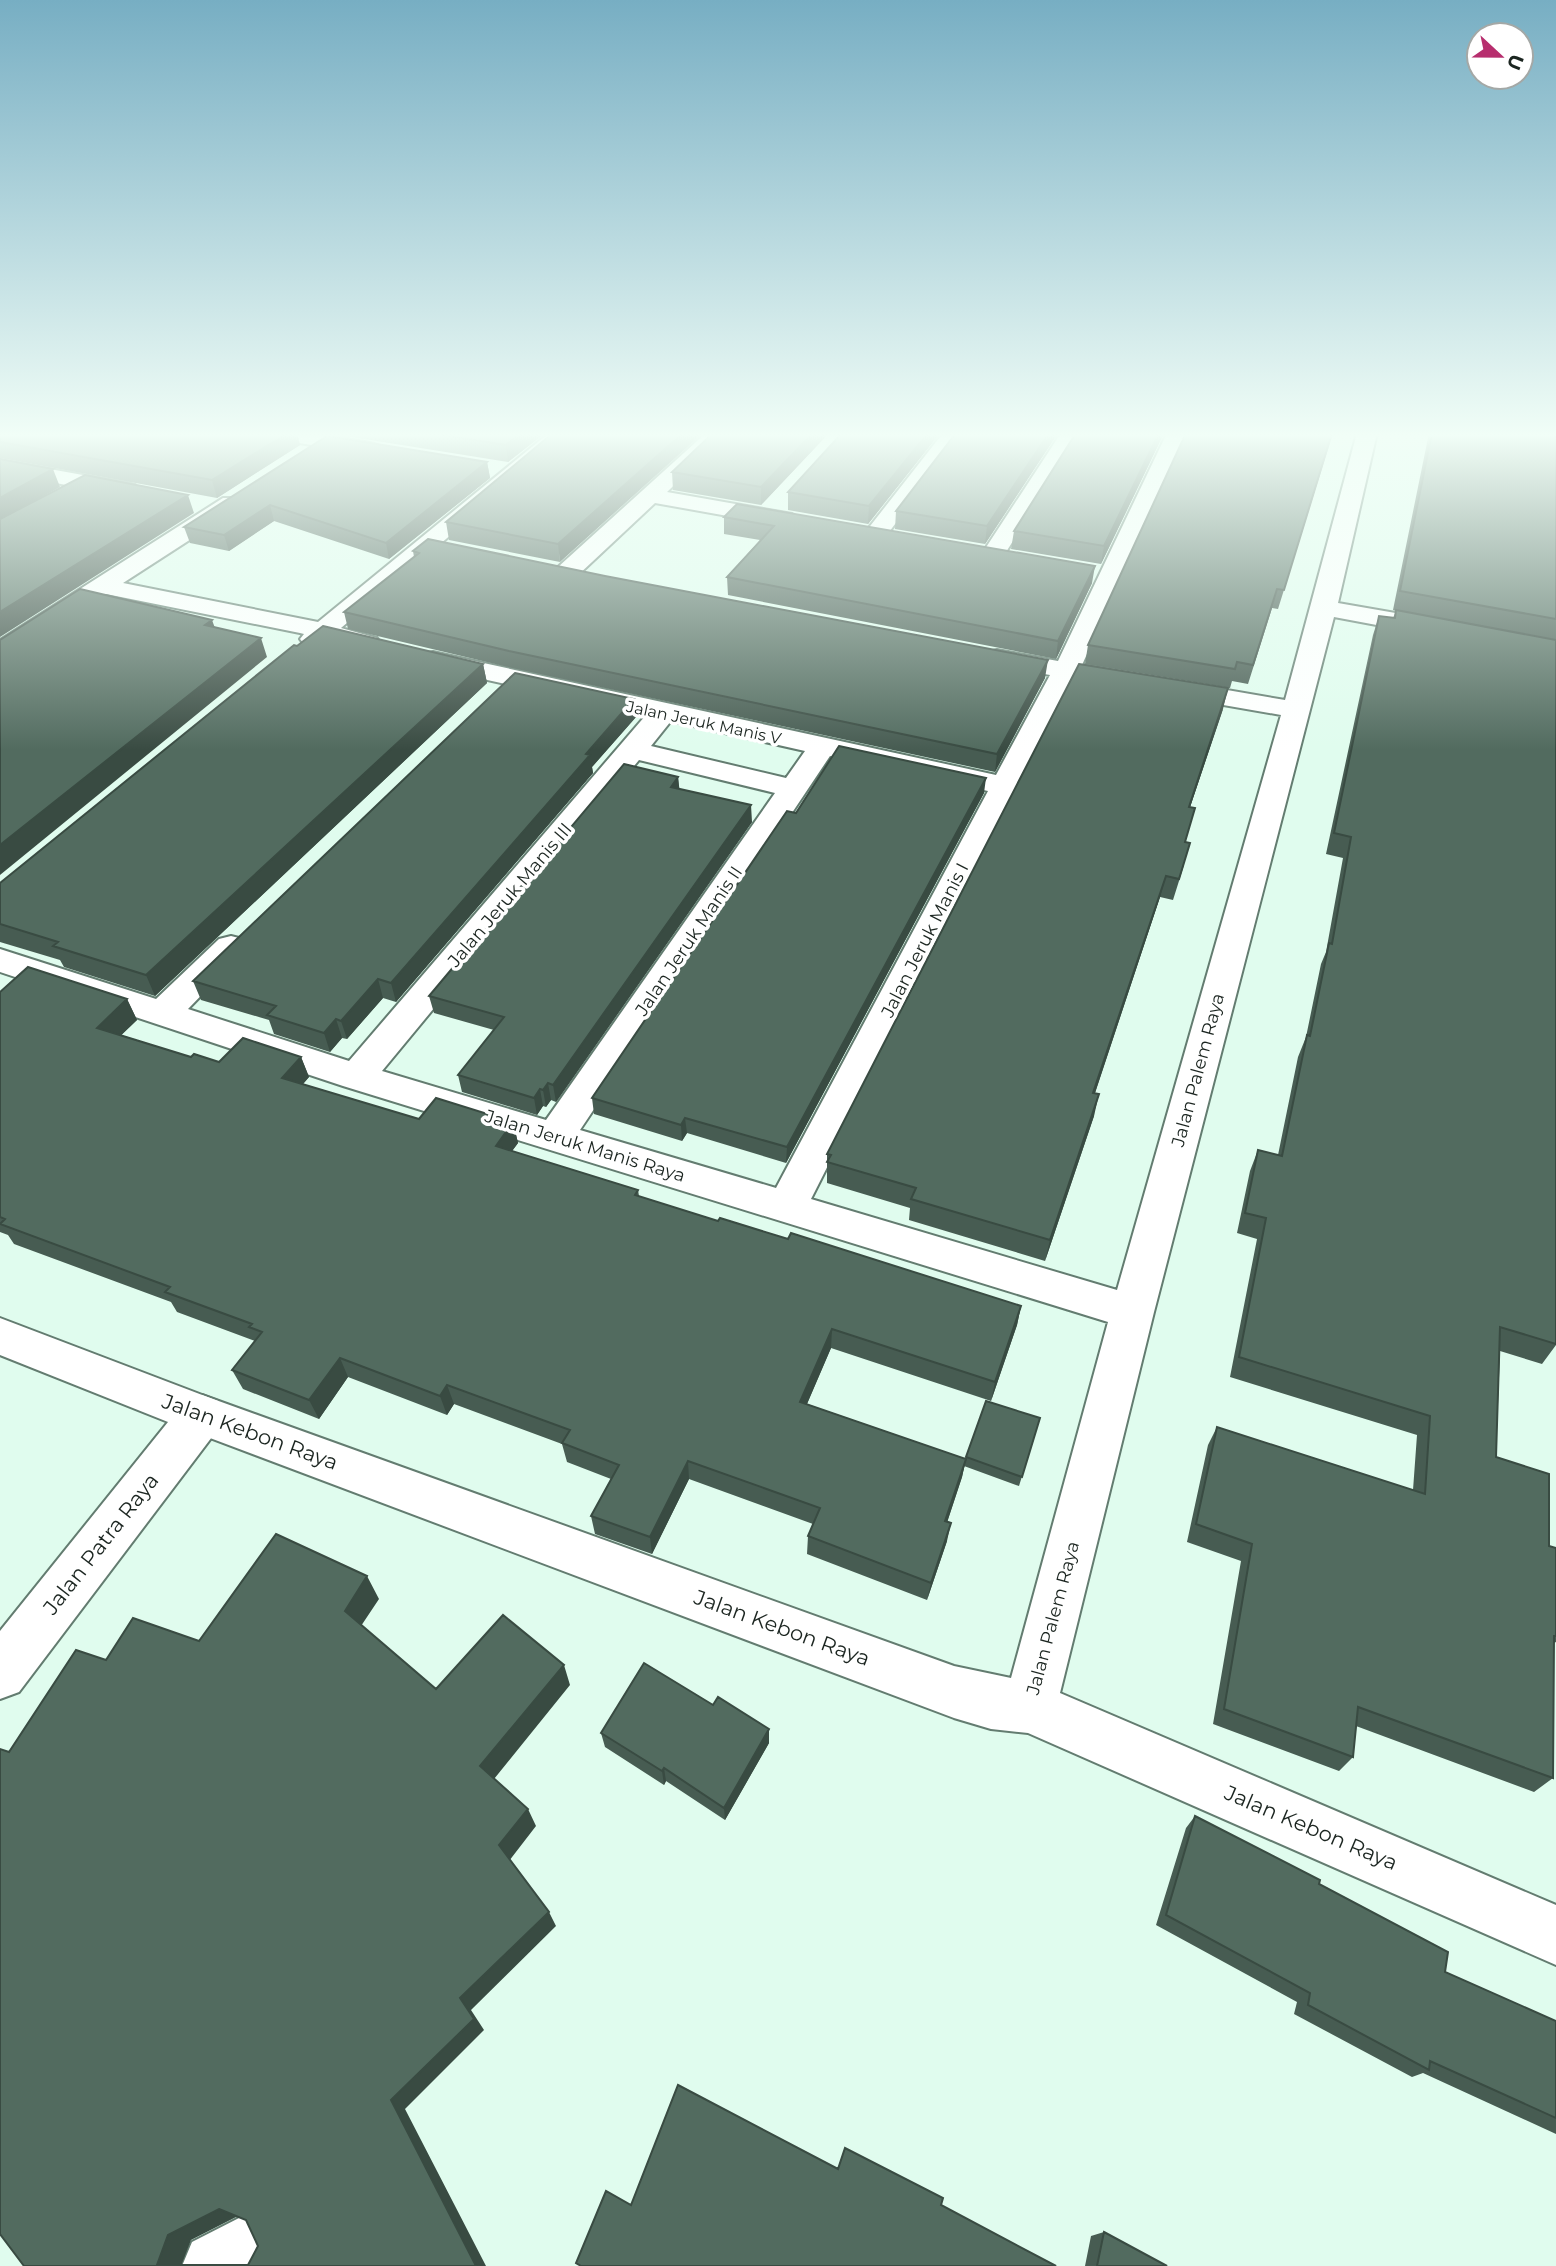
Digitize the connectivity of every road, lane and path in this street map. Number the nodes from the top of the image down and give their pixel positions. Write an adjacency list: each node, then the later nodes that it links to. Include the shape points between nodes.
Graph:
1 (176, 539): 17 (street)
2 (432, 539): 9 (street)
3 (603, 539): 15 (street)
4 (894, 539): 8 (street)
5 (1003, 539): 12 (street)
6 (1117, 539): 24 (street, Jalan Jeruk Manis I, via 1097,573)
7 (1341, 539): 18 (street, Jalan Palem Raya)
8 (901, 540)
9 (425, 545): 10 (street); 20 (street)
10 (450, 550)
11 (967, 551): 12 (street)
12 (993, 555): 13 (street)
13 (1019, 560)
14 (541, 567): 15 (street)
15 (566, 572): 16 (street)
16 (593, 578)
17 (102, 586): 20 (street, Jalan Jeruk Manis V); 21 (street)
18 (1324, 608): 19 (street); 25 (street, Jalan Palem Raya)
19 (1447, 630)
20 (322, 631): 23 (street); 26 (street, Jalan Jeruk Manis V, via 400,652 501,689)
21 (0, 651)
22 (970, 653): 24 (street)
23 (290, 658)
24 (1064, 671): 25 (street); 29 (street, Jalan Jeruk Manis I)
25 (1297, 710): 37 (street, Jalan Palem Raya)
26 (663, 713): 27 (street, Jalan Jeruk Manis V); 28 (street, Jalan Jeruk Manis III)
27 (822, 747): 29 (street, Jalan Jeruk Manis V); 30 (street, Jalan Jeruk Manis II)
28 (633, 750): 30 (street); 34 (street, Jalan Jeruk Manis III)
29 (1005, 786): 36 (street, Jalan Jeruk Manis I)
30 (793, 789): 35 (street, Jalan Jeruk Manis II)
31 (251, 928): 33 (street)
32 (0, 960): 33 (street, Jalan Jeruk Manis Raya)
33 (161, 1014): 34 (street, Jalan Jeruk Manis Raya)
34 (356, 1077): 35 (street, Jalan Jeruk Manis Raya)
35 (556, 1136): 36 (street, Jalan Jeruk Manis Raya)
36 (786, 1208): 37 (street, Jalan Jeruk Manis Raya)
37 (1132, 1312): 41 (street, Jalan Palem Raya)
38 (0, 1336): 39 (street, Jalan Kebon Raya)
39 (202, 1415): 40 (street, Jalan Patra Raya); 41 (street, Jalan Kebon Raya, via 954,1692)
40 (0, 1673)
41 (1030, 1707): 42 (street, Jalan Kebon Raya)
42 (1556, 1935)

